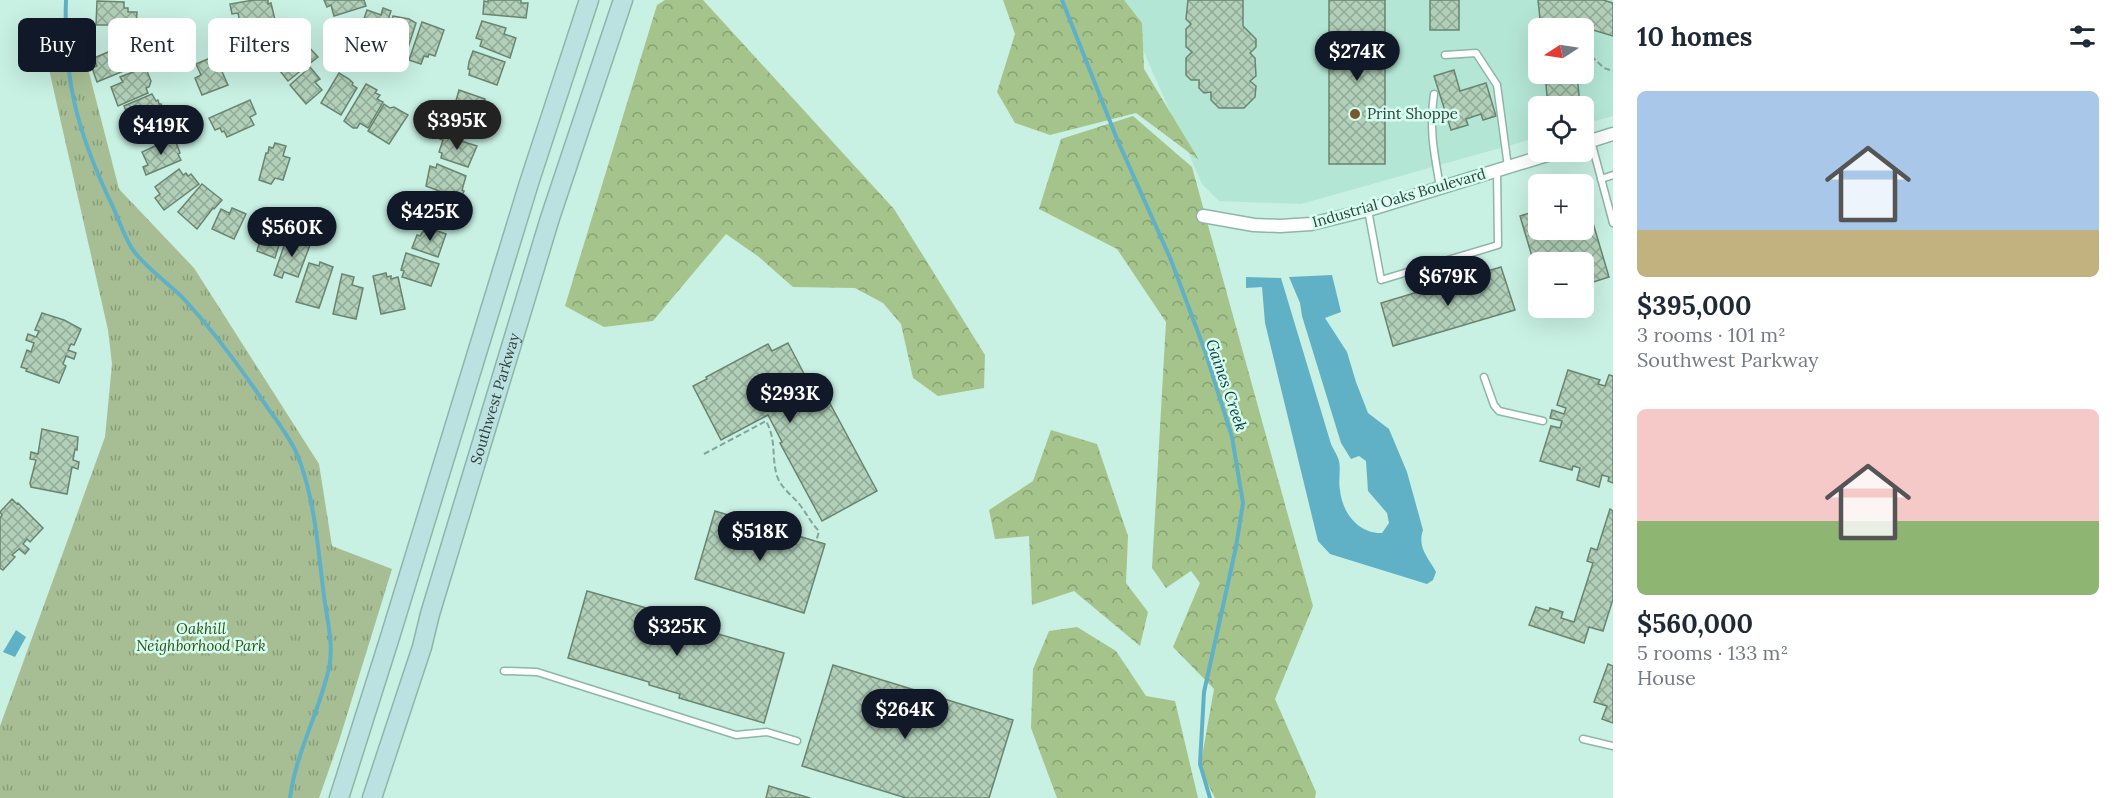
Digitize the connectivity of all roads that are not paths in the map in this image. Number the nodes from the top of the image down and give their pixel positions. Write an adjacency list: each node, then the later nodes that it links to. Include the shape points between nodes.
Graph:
1 (589, 0): 22 (main road)
2 (623, 0): 23 (main road, Southwest Parkway, via 550,218 422,646)
3 (1445, 56): 9 (lane, via 1476,53 1497,85)
4 (1434, 94): 12 (lane, via 1431,138)
5 (1613, 134): 6 (street)
6 (1594, 140)
7 (1594, 159): 11 (lane)
8 (1528, 161): 9 (street, Industrial Oaks Boulevard)
9 (1503, 169): 12 (street, Industrial Oaks Boulevard); 13 (lane, via 1498,245 1381,280)
10 (1613, 175): 11 (lane)
11 (1601, 179): 15 (lane)
12 (1440, 188): 13 (street, Industrial Oaks Boulevard)
13 (1368, 210): 14 (street, Industrial Oaks Boulevard, via 1311,224 1280,226)
14 (1203, 216)
15 (1613, 223)
16 (1484, 377): 17 (lane, via 1499,411)
17 (1543, 422)
18 (504, 671): 20 (lane, via 537,672 736,735 767,732)
19 (1583, 739): 21 (lane)
20 (797, 741)
21 (1613, 746)
22 (339, 798)
23 (372, 798)

